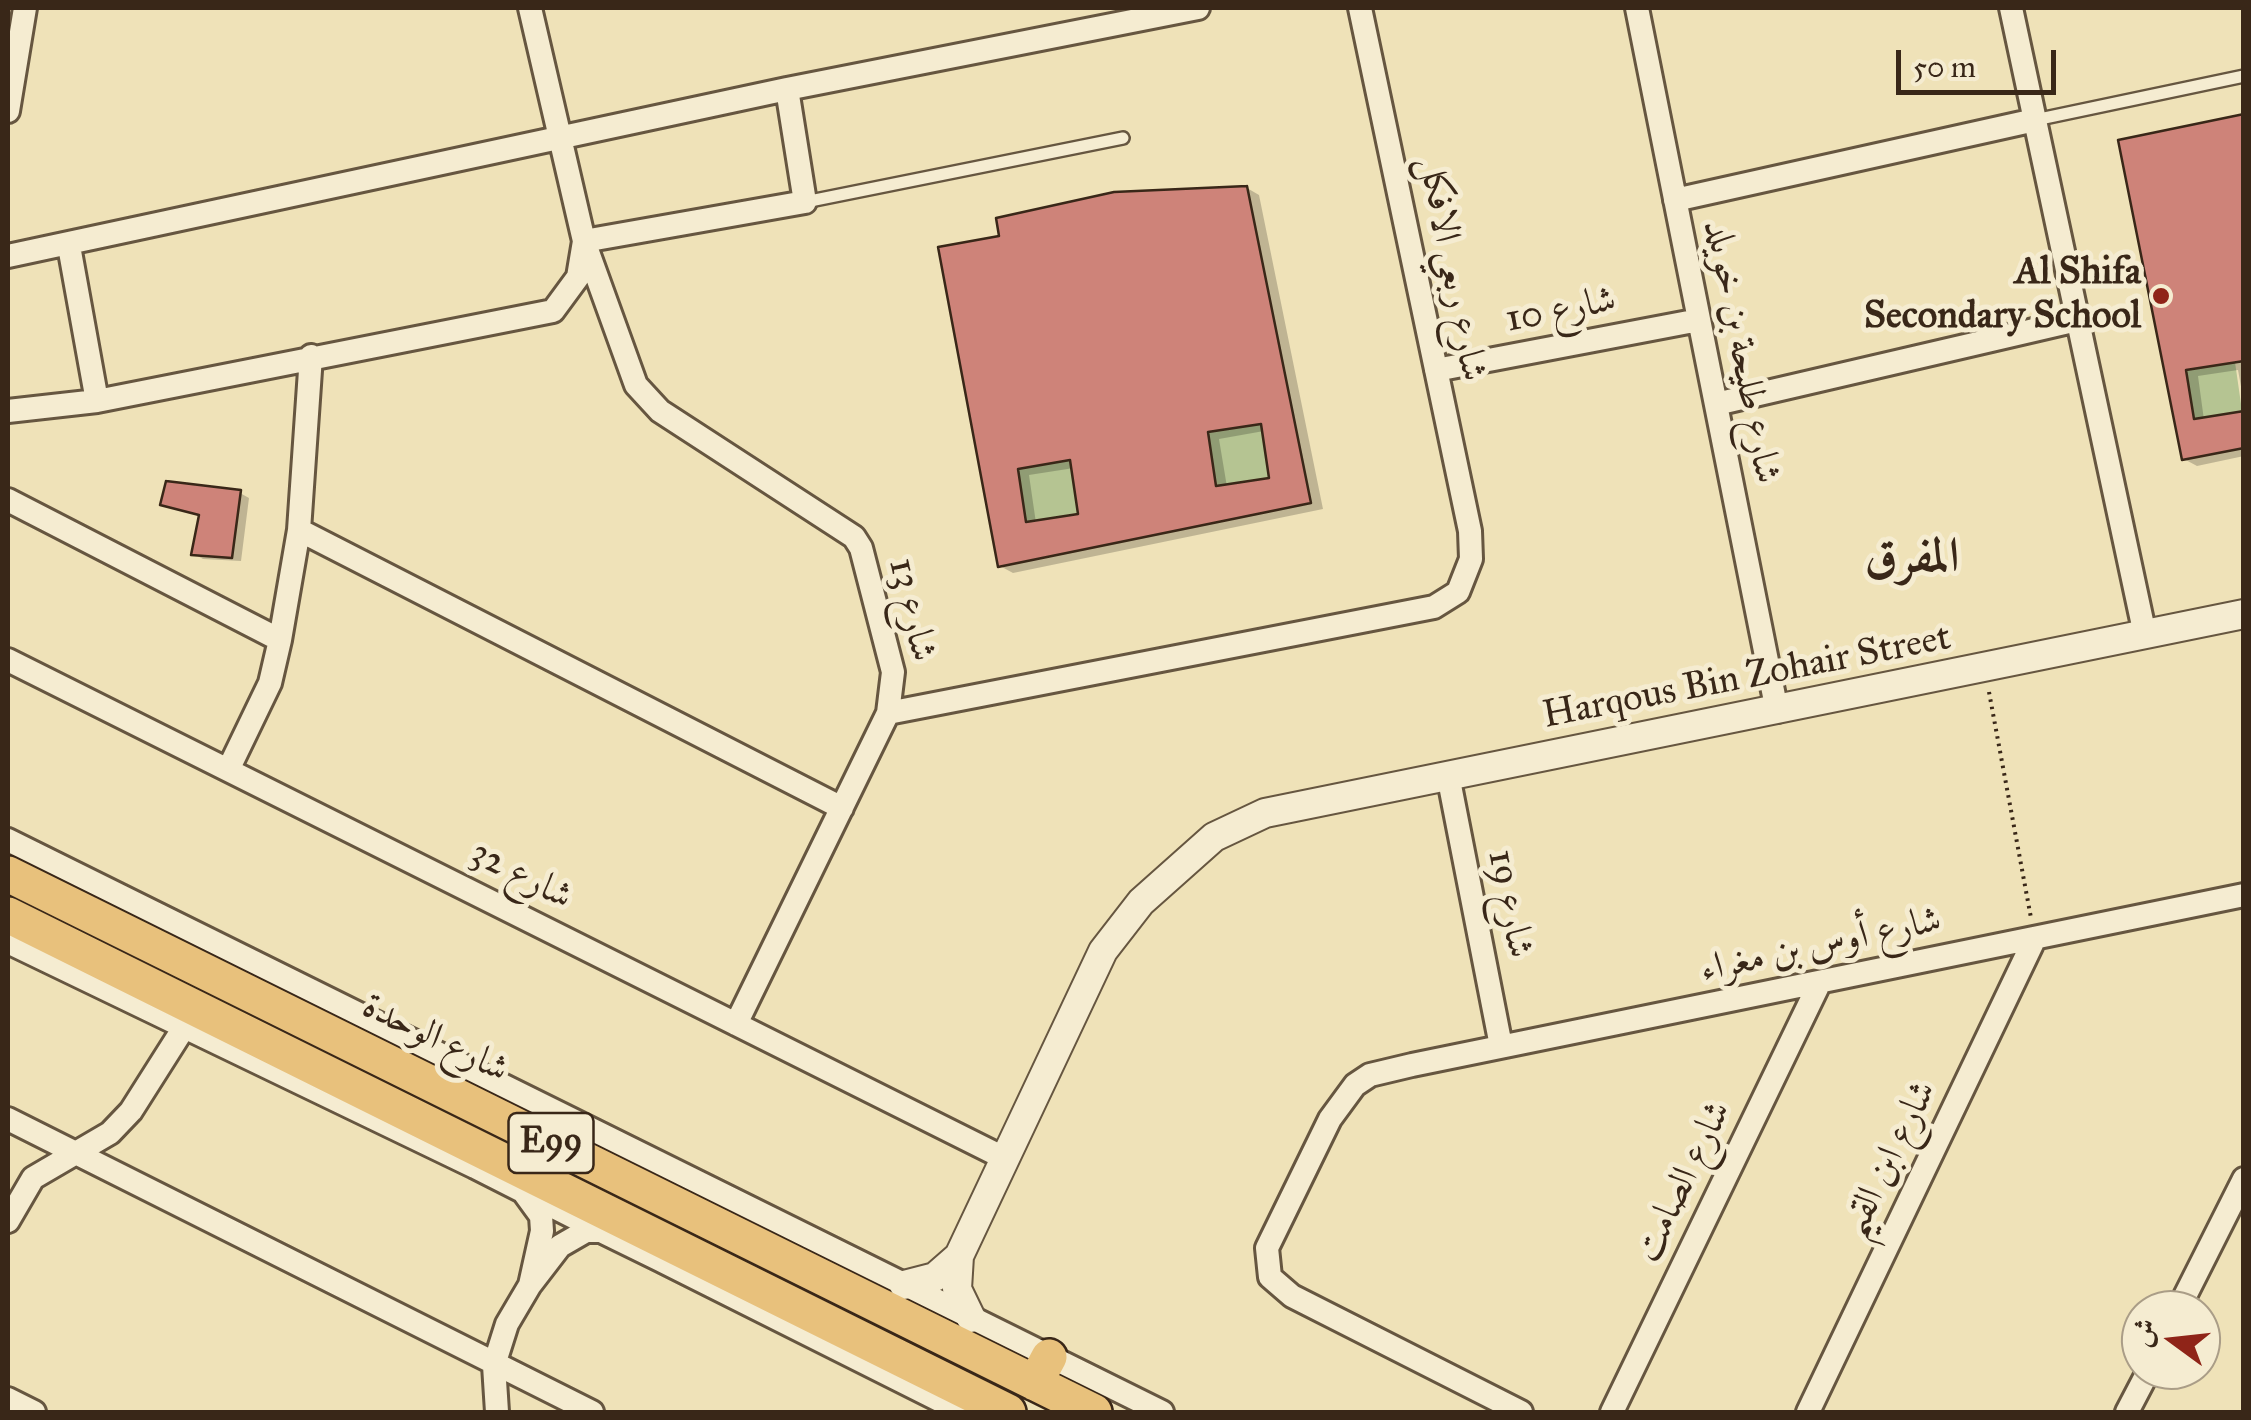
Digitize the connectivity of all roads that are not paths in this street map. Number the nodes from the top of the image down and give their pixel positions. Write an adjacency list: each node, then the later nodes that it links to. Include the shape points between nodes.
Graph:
1 (25, 8): 10 (street)
2 (530, 8): 12 (street, شارع 13)
3 (1198, 8): 7 (street)
4 (1636, 8): 14 (street, شارع طليحة بن خويلد)
5 (2011, 8): 11 (street)
6 (1363, 14): 22 (street, شارع ربعي الافكل)
7 (1078, 19): 9 (street)
8 (2244, 76): 11 (lane)
9 (787, 89): 12 (street); 15 (street)
10 (8, 111)
11 (2035, 120): 14 (street); 20 (street)
12 (558, 137): 16 (street, شارع 13); 17 (street)
13 (1123, 138): 15 (lane)
14 (1675, 200): 19 (street, شارع طليحة بن خويلد)
15 (805, 202): 16 (street)
16 (584, 241): 21 (street, via 572,289 544,316); 33 (street, شارع 13, via 636,384 660,411 854,536 893,672)
17 (70, 246): 18 (street); 23 (street)
18 (8, 256)
19 (1699, 320): 22 (street, شارع 10); 24 (street, شارع طليحة بن خويلد)
20 (2078, 320): 24 (street); 29 (street)
21 (311, 356): 23 (street); 27 (street)
22 (1436, 370): 33 (street, شارع ربعي الافكل, via 1470,531 1471,560 1450,600)
23 (97, 401): 25 (street)
24 (1716, 404): 32 (street, شارع طليحة بن خويلد)
25 (8, 411)
26 (8, 500): 30 (street)
27 (299, 530): 30 (street); 36 (street)
28 (2244, 614): 29 (street, Harqous Bin Zohair Street)
29 (2144, 635): 32 (street, Harqous Bin Zohair Street)
30 (280, 640): 34 (street, via 270,683)
31 (8, 660): 34 (street, شارع 32)
32 (1777, 711): 35 (street, Harqous Bin Zohair Street)
33 (888, 712): 36 (street, شارع 13)
34 (229, 768): 46 (street, شارع 32)
35 (1448, 775): 48 (street, شارع 19); 52 (street, Harqous Bin Zohair Street, via 1265,813 1214,837 1141,902 1104,951)
36 (842, 808): 46 (street, شارع 13)
37 (8, 840): 38 (street); 62 (street)
38 (19, 880): 41 (main road, شارع الوحدة / E99)
39 (2244, 895): 42 (street, شارع أوس بن مغراء)
40 (8, 915): 44 (main road, شارع الوحدة / E99)
41 (121, 929): 44 (main road, via 144,951 139,964); 66 (main road, شارع الوحدة / E99)
42 (2034, 938): 45 (street, شارع أوس بن مغراء); 77 (street, شارع ابن القيم)
43 (8, 942): 44 (street); 47 (street)
44 (73, 946): 50 (main road, شارع الوحدة / E99)
45 (1820, 982): 48 (street, شارع أوس بن مغراء); 76 (street, شارع الصامت)
46 (736, 1024): 52 (street, شارع 32)
47 (183, 1028): 51 (street, via 131,1111 110,1134); 53 (street)
48 (1501, 1046): 75 (street, شارع أوس بن مغراء, via 1370,1076 1356,1086 1330,1120 1267,1248 1270,1277 1292,1296)
49 (8, 1118): 51 (street)
50 (439, 1128): 53 (street); 60 (main road, شارع الوحدة / E99)
51 (74, 1151): 56 (street, via 33,1178); 65 (street)
52 (1002, 1157): 58 (street, Harqous Bin Zohair Street)
53 (475, 1168): 55 (street)
54 (2244, 1178): 63 (street)
55 (519, 1188): 57 (street); 61 (street, via 542,1230)
56 (8, 1221)
57 (605, 1233): 59 (street); 61 (street, via 586,1231 560,1246)
58 (958, 1256): 62 (street, via 935,1277); 64 (street, via 957,1289)
59 (662, 1261): 60 (street); 71 (street)
60 (703, 1261): 72 (main road, شارع الوحدة / E99)
61 (530, 1285): 65 (street, via 506,1324)
62 (904, 1285): 64 (street)
63 (2188, 1290)
64 (971, 1318): 66 (street)
65 (494, 1365): 69 (street); 70 (street)
66 (1042, 1370): 73 (main road, شارع الوحدة / E99); 74 (street)
67 (8, 1399): 68 (street)
68 (34, 1412)
69 (497, 1412)
70 (592, 1412)
71 (963, 1412)
72 (1008, 1412)
73 (1094, 1412)
74 (1162, 1412)
75 (1522, 1412)
76 (1612, 1412)
77 (1808, 1412)

